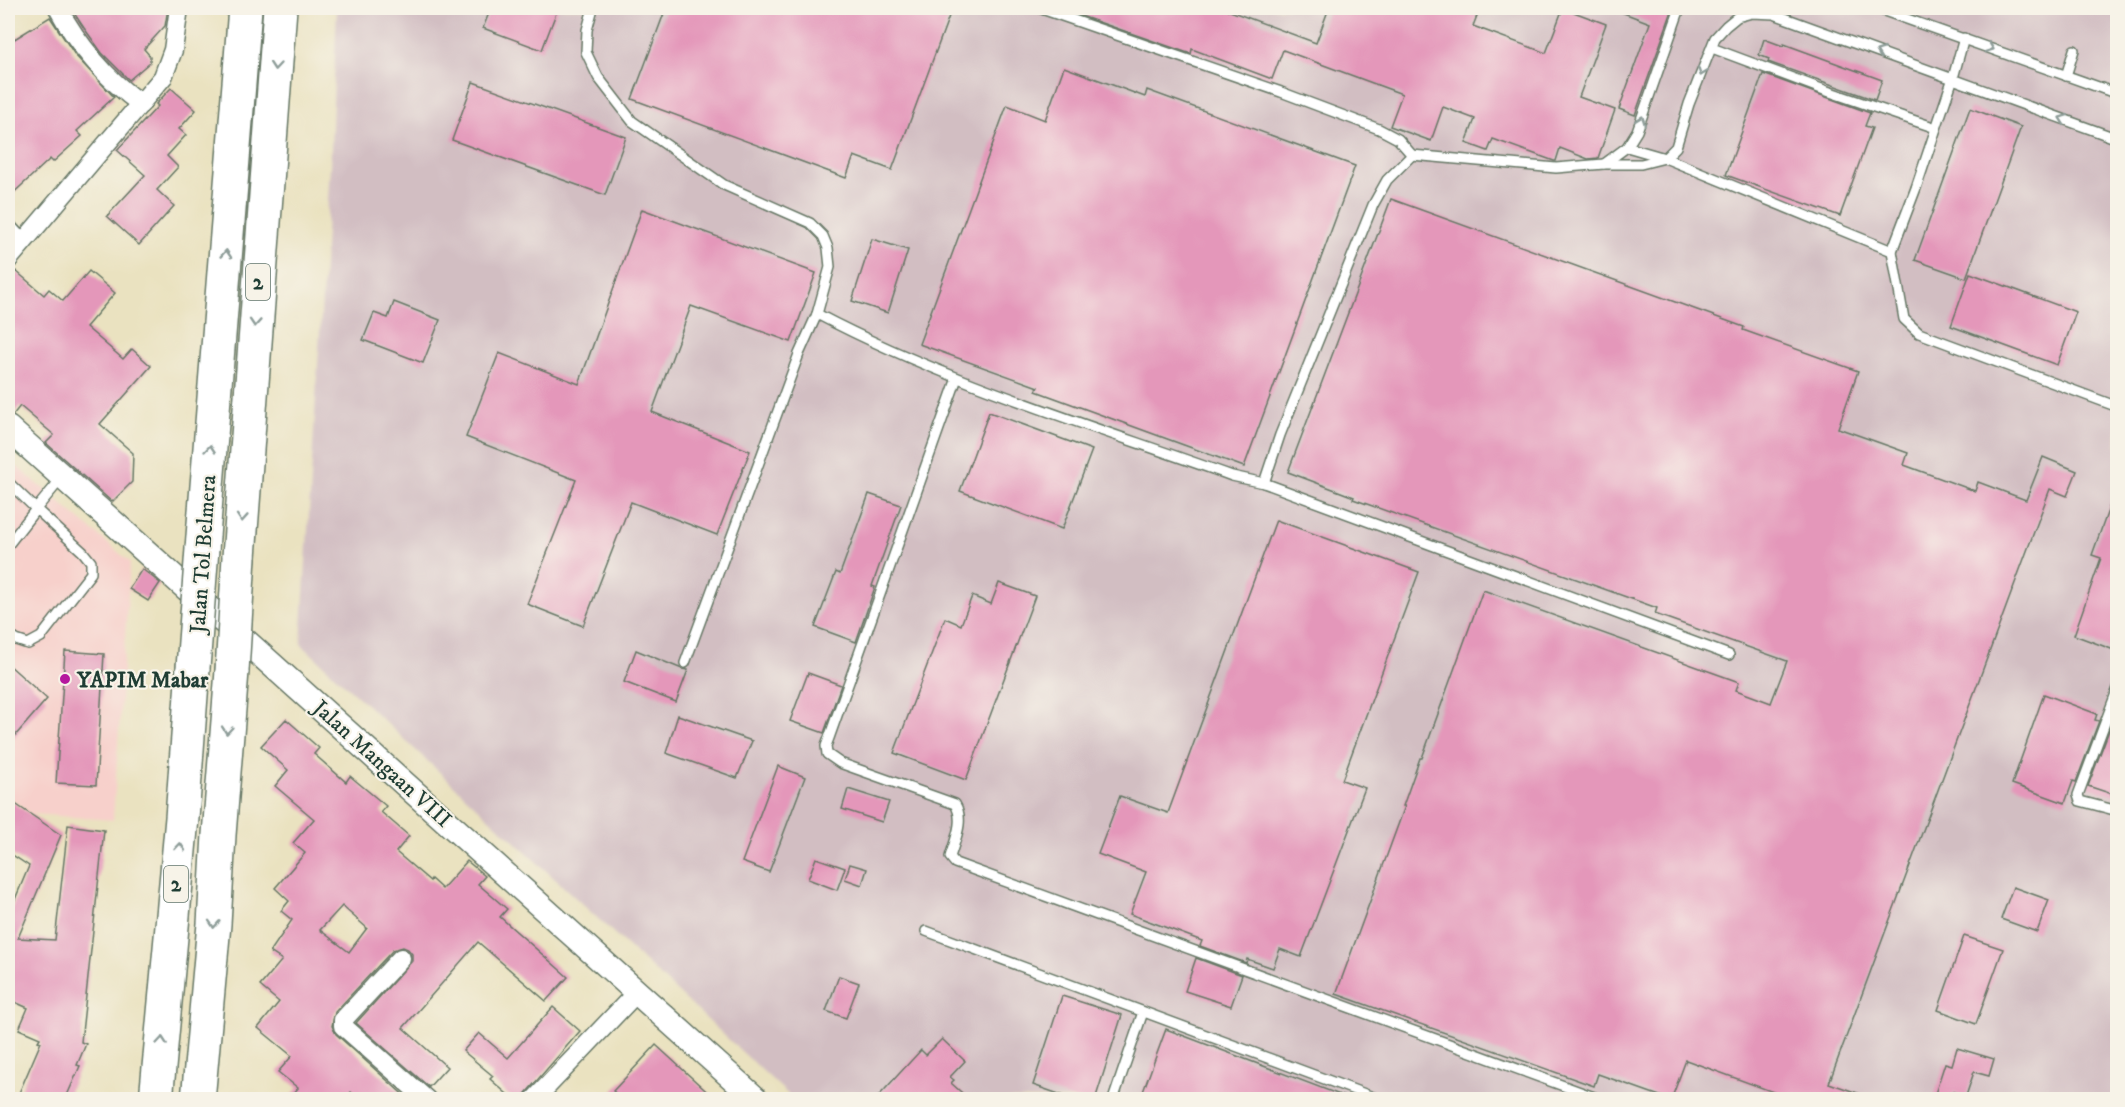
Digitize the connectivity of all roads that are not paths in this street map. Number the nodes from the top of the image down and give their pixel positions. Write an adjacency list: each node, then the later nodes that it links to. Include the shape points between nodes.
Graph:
1 (58, 8): 16 (street, via 73,34 103,70)
2 (179, 8): 16 (street, via 173,50 163,77)
3 (245, 8): 45 (highway, Jalan Tol Belmera / 2, one-way to 3, bridge, via 182,818)
4 (280, 8): 46 (highway, Jalan Tol Belmera / 2, one-way to 46, bridge)
5 (593, 8): 27 (lane, via 586,52 598,77 632,121 724,185 810,223 823,236 830,267)
6 (1039, 8): 20 (lane, via 1379,129 1398,139)
7 (1680, 8): 19 (lane, one-way to 7, via 1650,98)
8 (1876, 8): 10 (lane)
9 (1775, 11): 11 (lane, via 1737,17 1715,38); 14 (lane, one-way to 9)
10 (1964, 38): 13 (lane, one-way to 13); 14 (lane)
11 (1712, 48): 17 (lane); 21 (lane, one-way to 21, via 1676,147)
12 (2074, 50): 13 (lane)
13 (2066, 76): 15 (lane)
14 (1953, 78): 17 (lane); 18 (lane, one-way to 14)
15 (2118, 94)
16 (141, 104): 24 (street)
17 (1936, 128): 25 (lane)
18 (2118, 139)
19 (1627, 147): 21 (lane); 22 (lane)
20 (1412, 156): 22 (lane, via 1556,168); 33 (lane, via 1387,180 1373,205)
21 (1665, 158): 22 (lane, via 1641,165); 25 (lane)
22 (1604, 164)
23 (8, 229): 24 (street)
24 (21, 243): 26 (street)
25 (1892, 251): 29 (lane, via 1904,319 1919,333)
26 (8, 260)
27 (817, 314): 28 (lane); 38 (lane)
28 (957, 378): 33 (lane, via 1232,476); 52 (lane, via 826,746 827,754 840,763 955,804 960,818 950,856 955,863)
29 (2118, 407)
30 (8, 428): 31 (street, Jalan Mangaan VIII)
31 (63, 477): 34 (lane); 43 (street, Jalan Mangaan VIII)
32 (8, 482): 34 (lane)
33 (1264, 483): 37 (lane)
34 (36, 509): 35 (lane); 36 (lane, via 84,552 91,562 91,573 41,637 28,644)
35 (8, 545)
36 (8, 633)
37 (1729, 655)
38 (685, 663)
39 (2118, 688): 40 (lane, via 2078,795 2080,801)
40 (2118, 811)
41 (926, 931): 44 (lane)
42 (401, 957): 47 (street, via 343,1020 343,1026)
43 (638, 991): 48 (street); 49 (street, Jalan Mangaan VIII)
44 (1143, 1012): 50 (lane); 51 (lane)
45 (156, 1100)
46 (198, 1100)
47 (428, 1100)
48 (534, 1100)
49 (757, 1100)
50 (1113, 1100)
51 (1381, 1100)
52 (1602, 1100)

